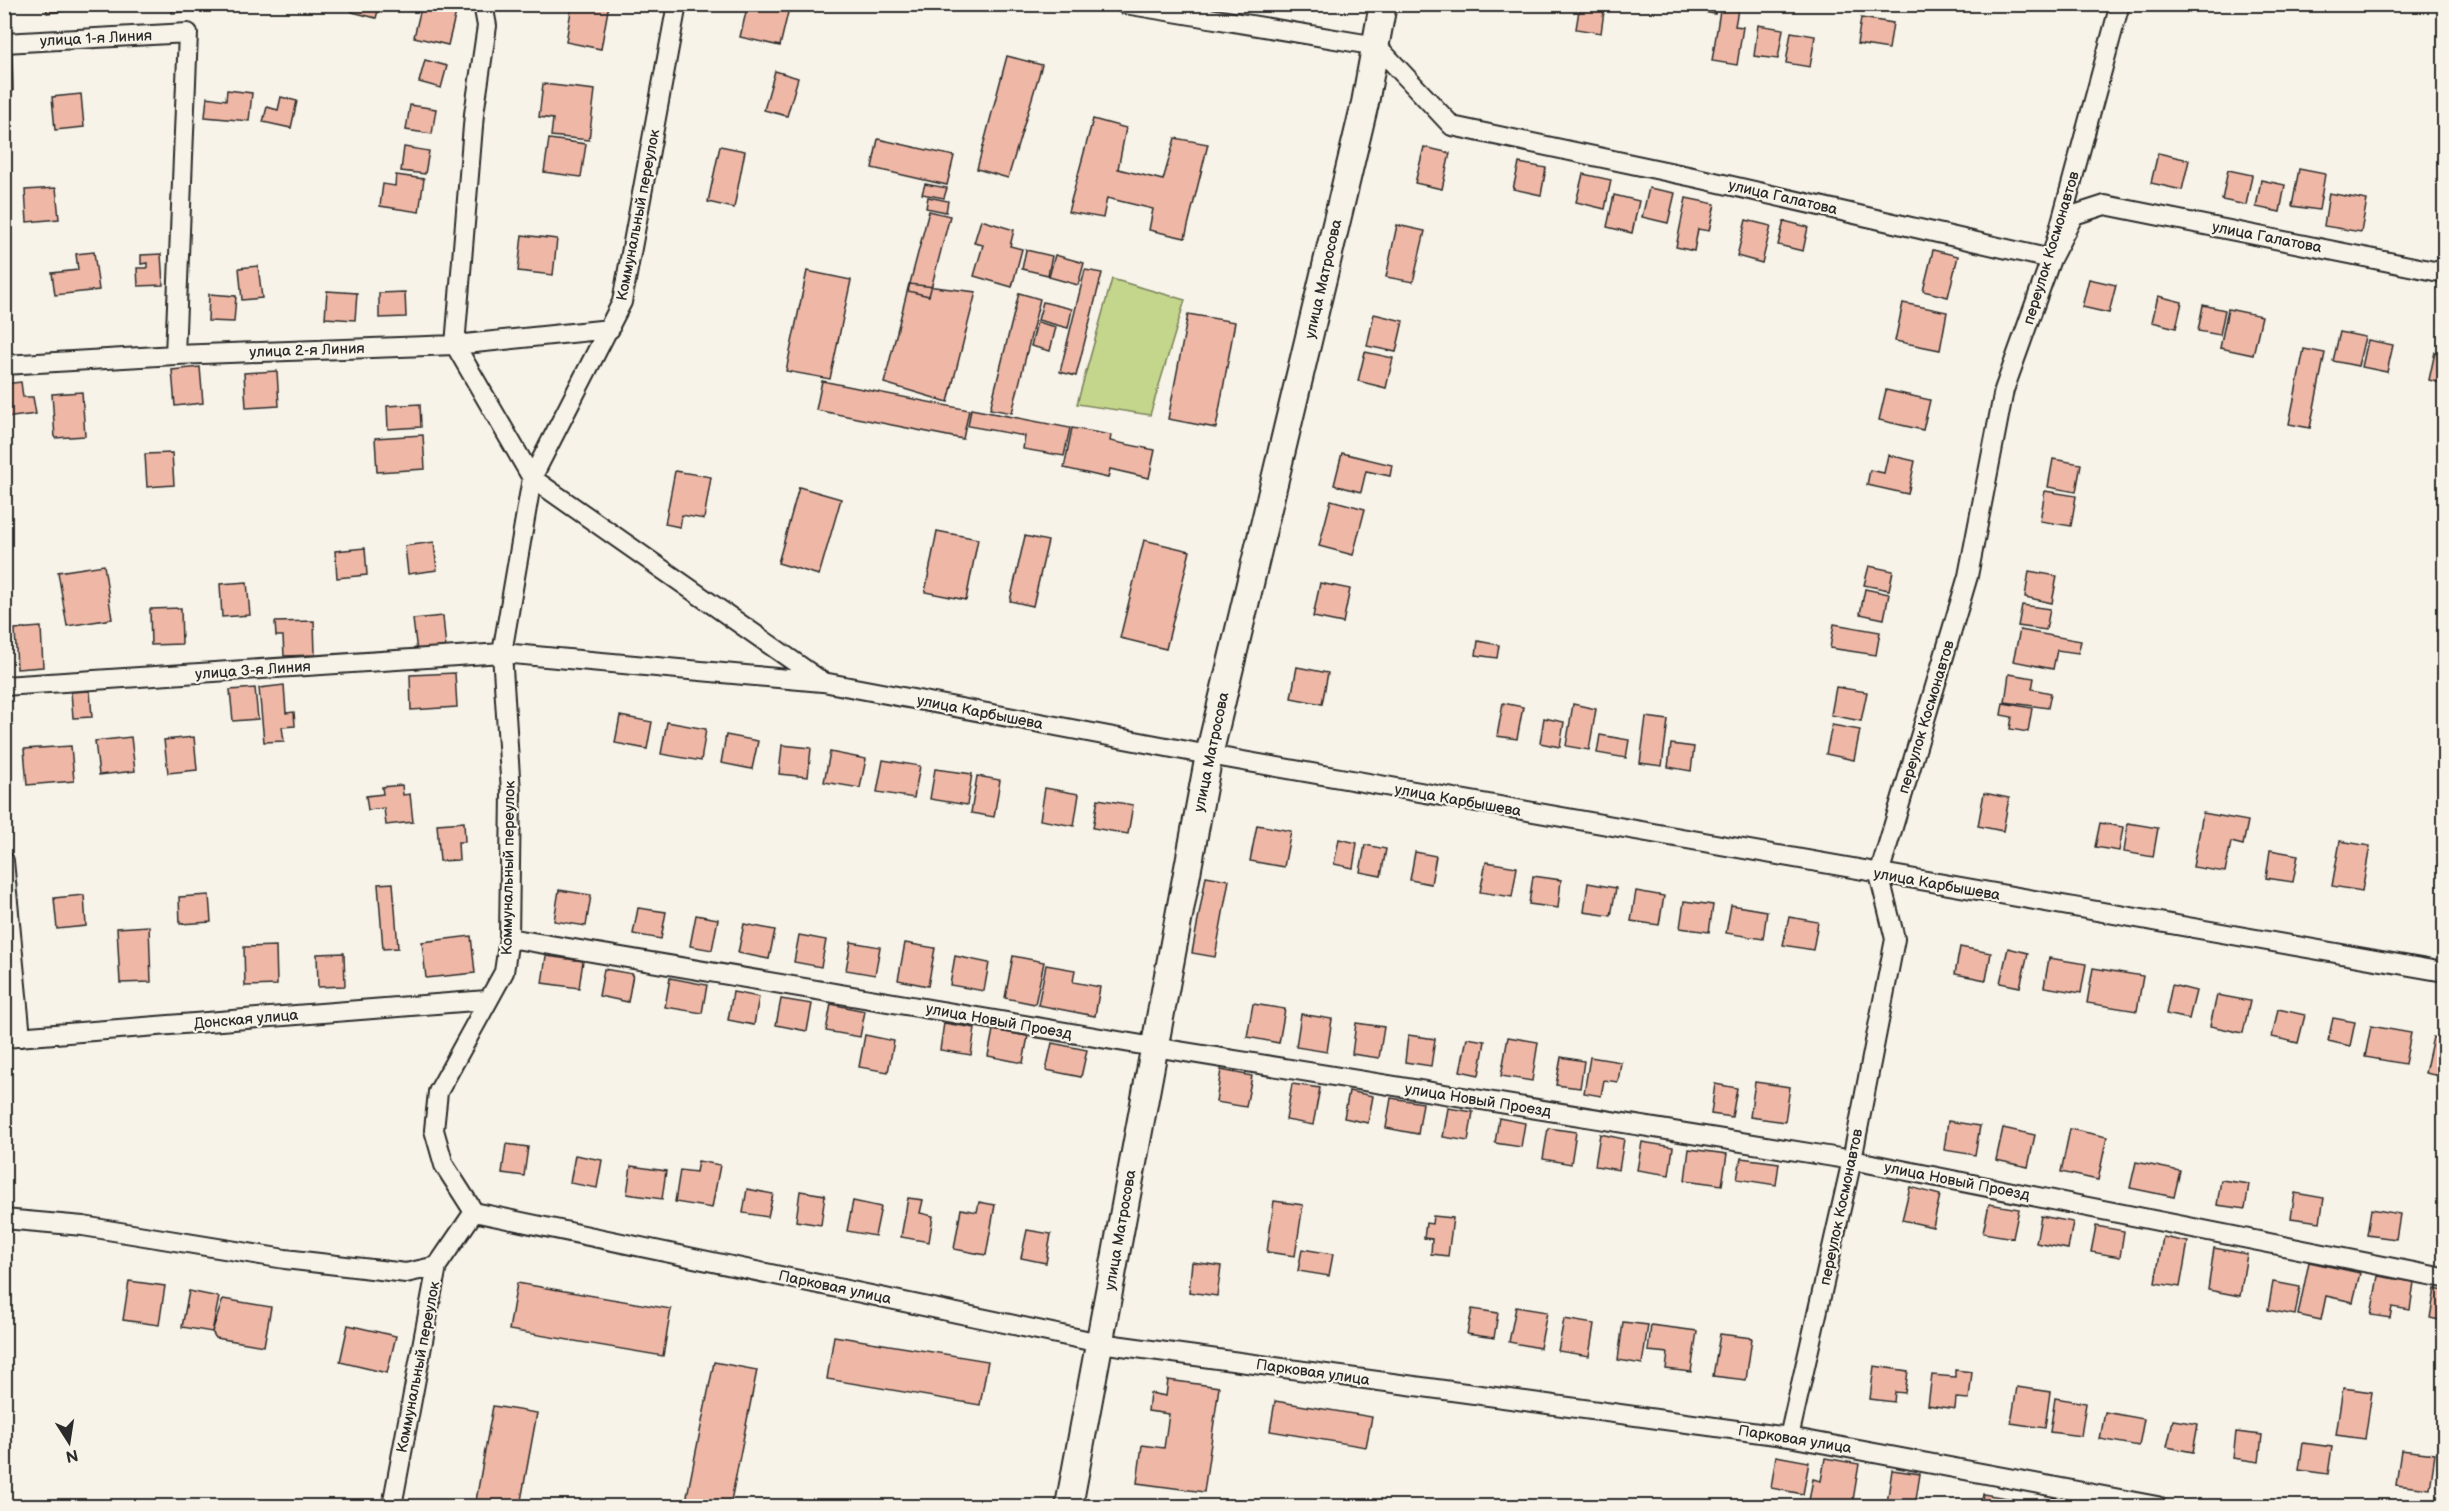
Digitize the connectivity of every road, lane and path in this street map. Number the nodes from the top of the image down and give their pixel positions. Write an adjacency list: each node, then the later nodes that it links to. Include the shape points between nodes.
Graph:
1 (483, 4): 11 (street, via 488,26 474,114)
2 (677, 4): 10 (street, Коммунальный переулок, via 622,302)
3 (1125, 4): 7 (street)
4 (1383, 4): 7 (street, улица Матросова)
5 (2120, 4): 8 (street, переулок Космонавтов)
6 (4, 43): 12 (street, улица 1-я Линия, via 188,33)
7 (1377, 46): 8 (street, улица Галатова, via 1452,126); 18 (street, улица Матросова)
8 (2051, 259): 9 (street, улица Галатова, via 2074,215 2105,205); 20 (street, переулок Космонавтов, via 2004,390 1968,576)
9 (2445, 273)
10 (610, 329): 11 (street, улица 2-я Линия); 14 (street, Коммунальный переулок)
11 (455, 345): 12 (street, улица 2-я Линия); 14 (street)
12 (175, 355): 13 (street, улица 2-я Линия)
13 (4, 365)
14 (532, 478): 15 (street, Коммунальный переулок); 16 (street, улица Карбышева)
15 (502, 653): 16 (street, улица 3-я Линия); 17 (street, улица 3-я Линия); 21 (street, Коммунальный переулок, via 511,792)
16 (823, 682): 18 (street, улица Карбышева)
17 (4, 686)
18 (1209, 755): 20 (street, улица Карбышева); 25 (street, улица Матросова)
19 (4, 861): 24 (street)
20 (1879, 874): 22 (street, улица Карбышева); 26 (street, переулок Космонавтов, via 1895,939)
21 (509, 938): 23 (street, Коммунальный переулок, via 504,972); 25 (street, улица Новый Проезд)
22 (2445, 972)
23 (487, 1000): 24 (street, Донская улица); 27 (street, Коммунальный переулок, via 438,1092 434,1130 444,1166)
24 (13, 1037)
25 (1154, 1047): 26 (street, улица Новый Проезд); 31 (street, улица Матросова)
26 (1852, 1160): 30 (street, улица Новый Проезд); 32 (street, переулок Космонавтов)
27 (474, 1212): 29 (street, Коммунальный переулок); 31 (street, Парковая улица)
28 (4, 1219): 29 (street, via 83,1226 406,1274)
29 (437, 1266): 33 (street, Коммунальный переулок)
30 (2445, 1278)
31 (1100, 1343): 32 (street, Парковая улица); 34 (street, улица Матросова)
32 (1789, 1437): 35 (street, Парковая улица)
33 (392, 1506)
34 (1069, 1506)
35 (2157, 1506)

